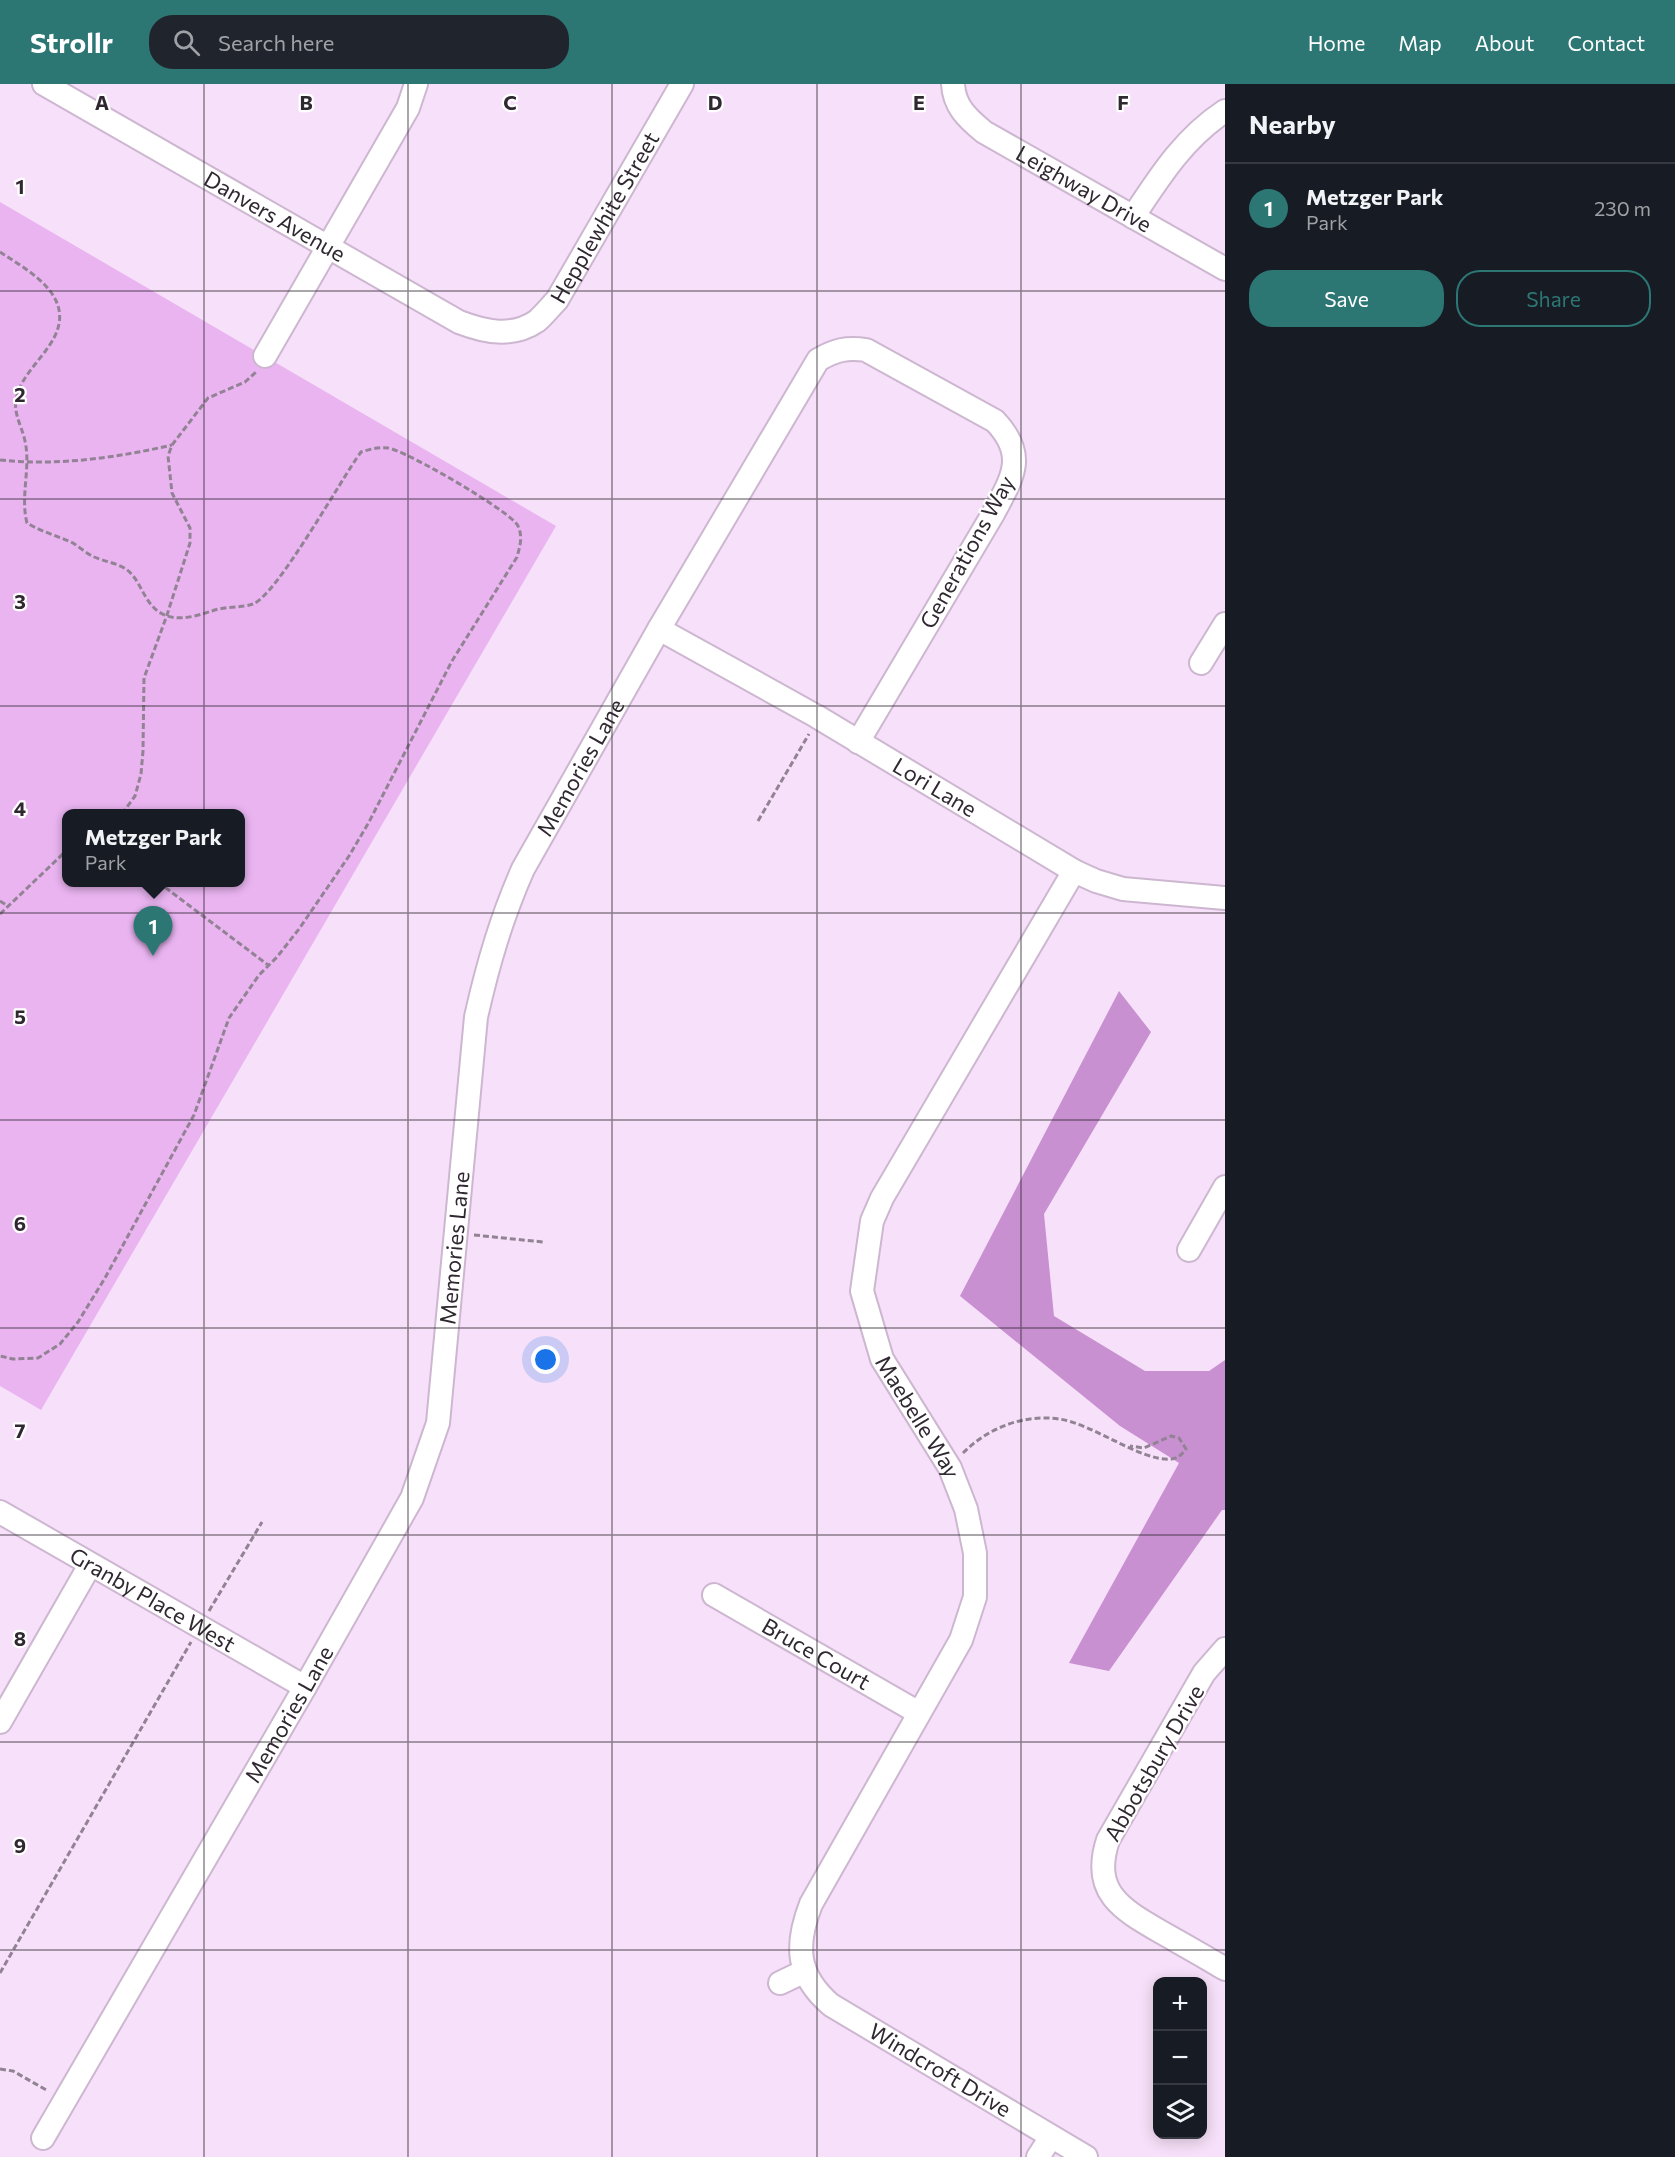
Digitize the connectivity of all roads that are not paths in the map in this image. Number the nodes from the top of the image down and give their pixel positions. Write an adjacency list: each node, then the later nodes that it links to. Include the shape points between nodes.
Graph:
1 (44, 84): 7 (street, Danvers Avenue)
2 (416, 84): 7 (street, via 408,108)
3 (682, 84): 9 (street, Hepplewhite Street, via 557,300 537,321)
4 (953, 90): 6 (street, Leighway Drive, via 965,117 984,132)
5 (1225, 111): 6 (street, via 1182,147)
6 (1134, 217): 8 (street, Leighway Drive)
7 (327, 247): 9 (street, Danvers Avenue, via 459,322 483,331); 11 (street)
8 (1225, 269)
9 (510, 332)
10 (835, 350): 13 (street, Memories Lane, via 818,360); 15 (street, Generations Way, via 866,350 995,421 1005,431 1014,459 1013,476 993,514)
11 (265, 356)
12 (1225, 624): 14 (street)
13 (659, 629): 15 (street, Lori Lane); 24 (street, Memories Lane, via 523,869 505,910 476,1017 438,1423 412,1498)
14 (1201, 663)
15 (858, 742): 16 (street, Lori Lane)
16 (1074, 871): 17 (street, Lori Lane, via 1124,889); 25 (street, Maebelle Way, via 872,1221 862,1292 882,1359 950,1468 966,1509 975,1553 975,1597 961,1640)
17 (1225, 898)
18 (1225, 1187): 19 (street)
19 (1189, 1250)
20 (0, 1512): 21 (street, Granby Place West)
21 (90, 1565): 24 (street, Granby Place West); 26 (street)
22 (714, 1595): 25 (street, Bruce Court)
23 (1225, 1649): 27 (street, Abbotsbury Drive, via 1204,1673 1108,1840 1102,1870 1112,1896 1127,1912)
24 (305, 1687): 31 (street, Memories Lane)
25 (919, 1713): 28 (street, Maebelle Way, via 811,1904 802,1927 800,1951)
26 (0, 1722)
27 (1225, 1969)
28 (805, 1971): 29 (street); 30 (street, Windcroft Drive, via 814,1991 831,2005)
29 (780, 1983)
30 (1050, 2137): 32 (street); 33 (street, Windcroft Drive)
31 (43, 2138)
32 (1038, 2157)
33 (1086, 2157)

